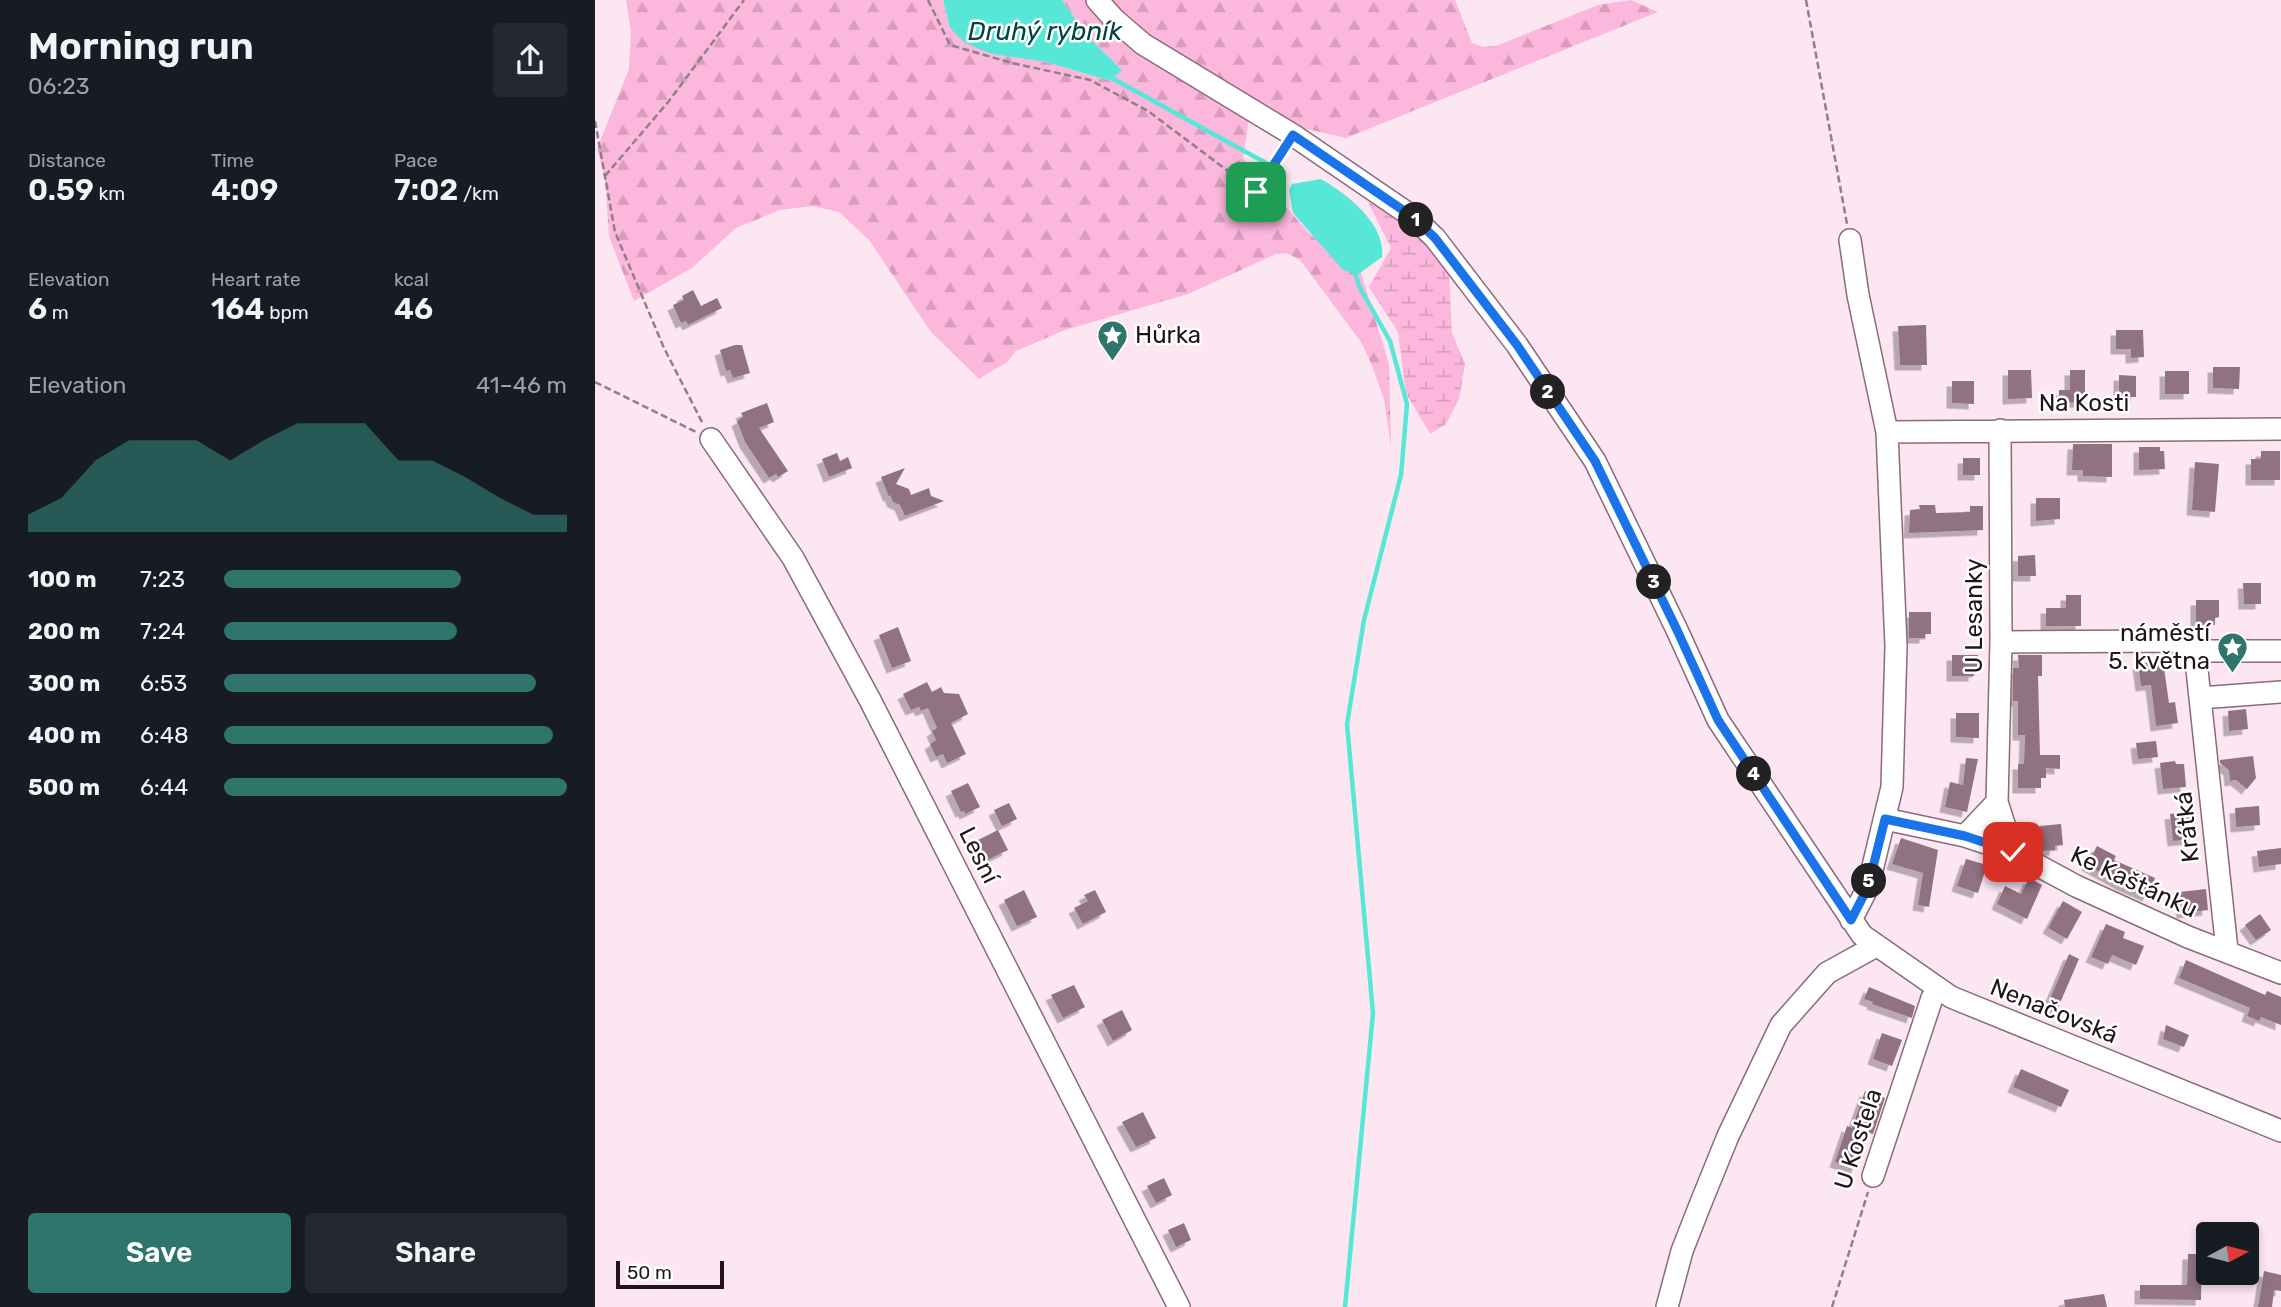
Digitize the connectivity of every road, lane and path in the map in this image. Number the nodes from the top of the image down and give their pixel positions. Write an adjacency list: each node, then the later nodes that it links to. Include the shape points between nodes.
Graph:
1 (744, 0): 7 (path)
2 (928, 0): 6 (path, via 950,45 1090,80 1148,111 1256,192)
3 (1097, 0): 6 (street, Nenačovská, via 1143,44)
4 (1806, 0): 8 (path)
5 (595, 121): 7 (path)
6 (1293, 135): 23 (street, Nenačovská, via 1413,217 1435,238 1517,345 1595,461 1718,720)
7 (605, 177): 13 (path, via 615,232 664,348)
8 (1850, 240): 12 (street)
9 (595, 382): 13 (path)
10 (2281, 429): 11 (street, Na Kosti)
11 (2000, 430): 12 (street, Na Kosti); 14 (street, U Lesanky)
12 (1887, 432): 20 (street, via 1896,646 1892,787)
13 (711, 439): 30 (street, Lesní, via 793,558 870,700)
14 (2001, 642): 15 (street, via 2180,641); 19 (street, U Lesanky)
15 (2195, 651): 16 (street); 18 (street)
16 (2281, 651)
17 (2281, 692): 18 (street)
18 (2200, 698): 25 (street, Krátká)
19 (1997, 802): 21 (street); 22 (street, U Lesanky)
20 (1885, 819): 21 (street, Ke Kaštánku); 23 (street, via 1868,887)
21 (1965, 836): 22 (street, Ke Kaštánku)
22 (2013, 852): 25 (street, Ke Kaštánku, via 2089,892)
23 (1851, 920): 24 (street, Nenačovská)
24 (1876, 946): 27 (street, Nenačovská); 31 (street, via 1827,973 1781,1026 1719,1159 1682,1251)
25 (2227, 950): 26 (street, Ke Kaštánku)
26 (2281, 974)
27 (1940, 990): 28 (street, Nenačovská); 29 (street, U Kostela, via 1932,998)
28 (2281, 1131)
29 (1873, 1176): 32 (path, U Kostela)
30 (1179, 1307)
31 (1667, 1307)
32 (1832, 1307)

